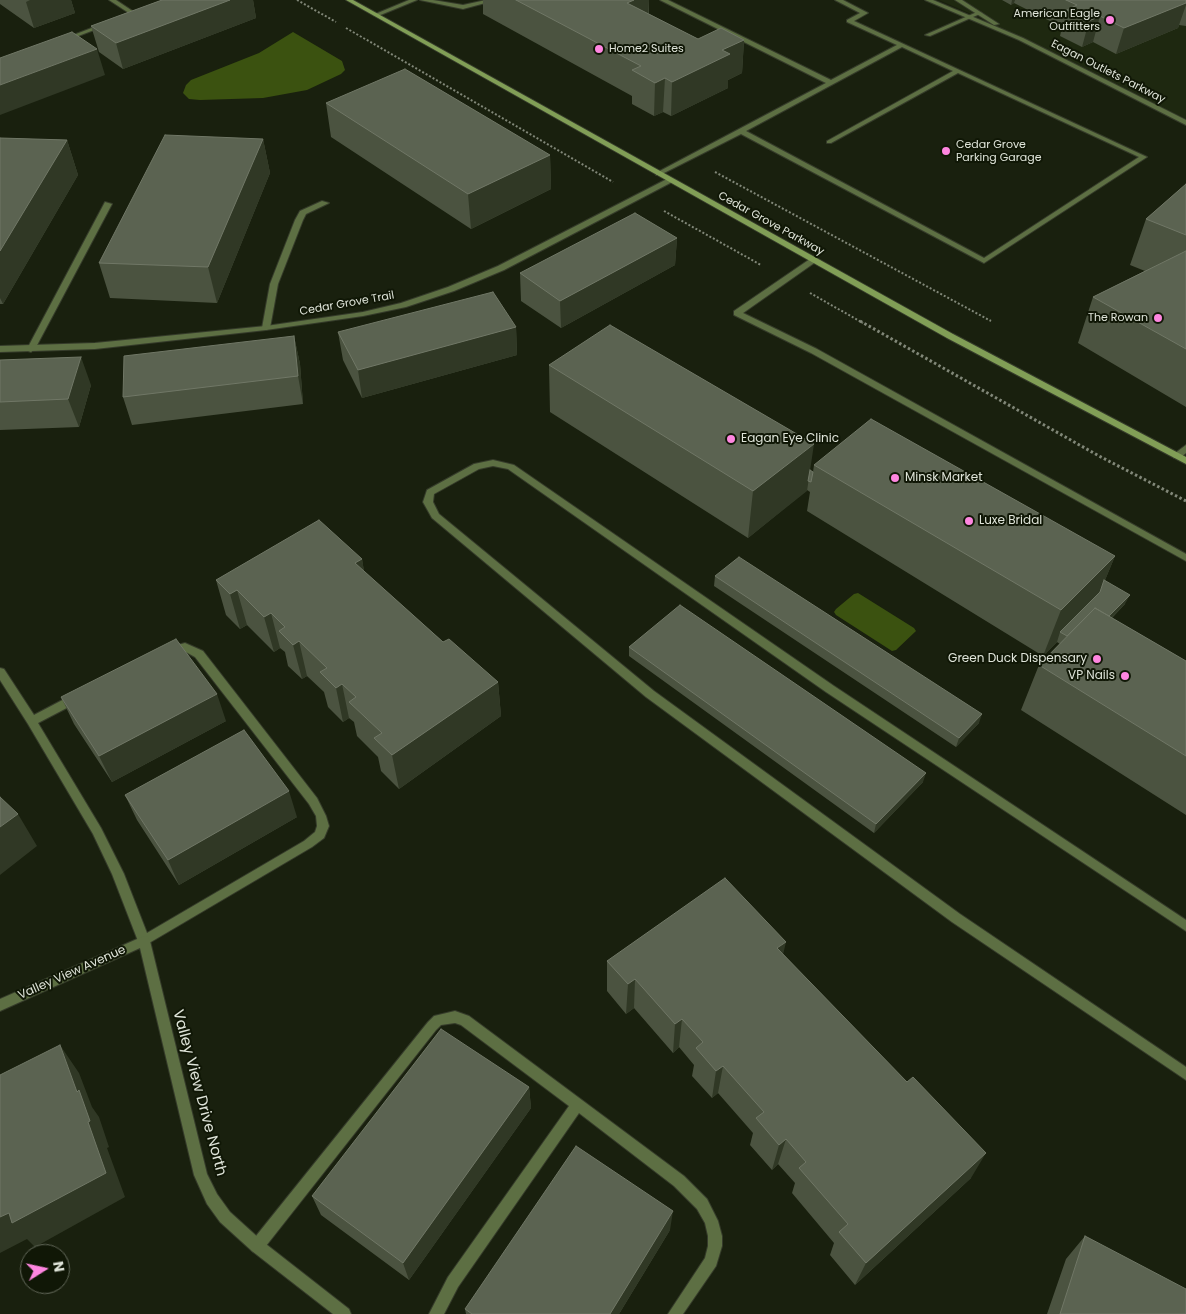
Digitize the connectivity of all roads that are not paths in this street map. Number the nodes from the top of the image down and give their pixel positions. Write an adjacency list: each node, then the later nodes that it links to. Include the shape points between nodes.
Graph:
1 (112, 0): 12 (street)
2 (349, 0): 13 (street, Cedar Grove Parkway)
3 (414, 0): 13 (street)
4 (423, 0): 9 (street, via 463,7)
5 (663, 0): 22 (street)
6 (838, 0): 20 (street, via 865,12 849,21)
7 (928, 0): 15 (street, Eagan Outlets Parkway)
8 (958, 0): 11 (street, Eagan Outlets Parkway)
9 (486, 2)
10 (142, 11): 12 (street)
11 (979, 13): 15 (street); 18 (street, Eagan Outlets Parkway)
12 (134, 14): 14 (street)
13 (376, 15): 26 (street, Cedar Grove Parkway)
14 (125, 17)
15 (968, 17): 17 (street); 18 (street, Eagan Outlets Parkway)
16 (107, 24): 19 (street)
17 (928, 35)
18 (1020, 39): 23 (street, Eagan Outlets Parkway)
19 (63, 40)
20 (902, 46): 21 (street); 22 (street)
21 (958, 72): 24 (street, via 1144,157 984,260); 25 (street)
22 (832, 83): 24 (street)
23 (1186, 123)
24 (741, 131): 26 (street)
25 (829, 142)
26 (658, 174): 27 (street, Cedar Grove Parkway)
27 (670, 181): 30 (street, Cedar Grove Parkway); 31 (street, Cedar Grove Trail, via 509,264 451,289 363,314)
28 (325, 203): 31 (street, via 303,213 299,220 274,284)
29 (108, 204): 33 (street)
30 (813, 261): 35 (street, Cedar Grove Parkway); 37 (street, via 737,313 814,351)
31 (266, 328): 33 (street, Cedar Grove Trail, via 95,346)
32 (0, 349): 33 (street, Cedar Grove Trail)
33 (31, 349)
34 (1186, 448): 35 (street)
35 (1177, 456): 36 (street, Cedar Grove Parkway)
36 (1186, 461)
37 (1186, 558)
38 (164, 654): 43 (street, Valley View Avenue, via 185,647 199,654 313,801 323,826 320,835 308,844)
39 (0, 672): 41 (street, Valley View Drive North)
40 (85, 694): 41 (street)
41 (32, 721): 43 (street, Valley View Drive North, via 118,874)
42 (1186, 926): 45 (street, via 822,683 511,467 493,463 477,466 430,492 428,502 435,516 650,694 948,913)
43 (144, 941): 44 (street, Valley View Avenue); 47 (street, Valley View Drive North, via 201,1175 225,1217)
44 (0, 1005)
45 (1186, 1074)
46 (577, 1104): 47 (street, via 465,1020 455,1017 438,1020); 49 (street, via 463,1268); 50 (street, via 692,1192 711,1221 715,1236 711,1261)
47 (258, 1246): 48 (street, Valley View Drive North)
48 (344, 1314)
49 (436, 1314)
50 (675, 1314)

